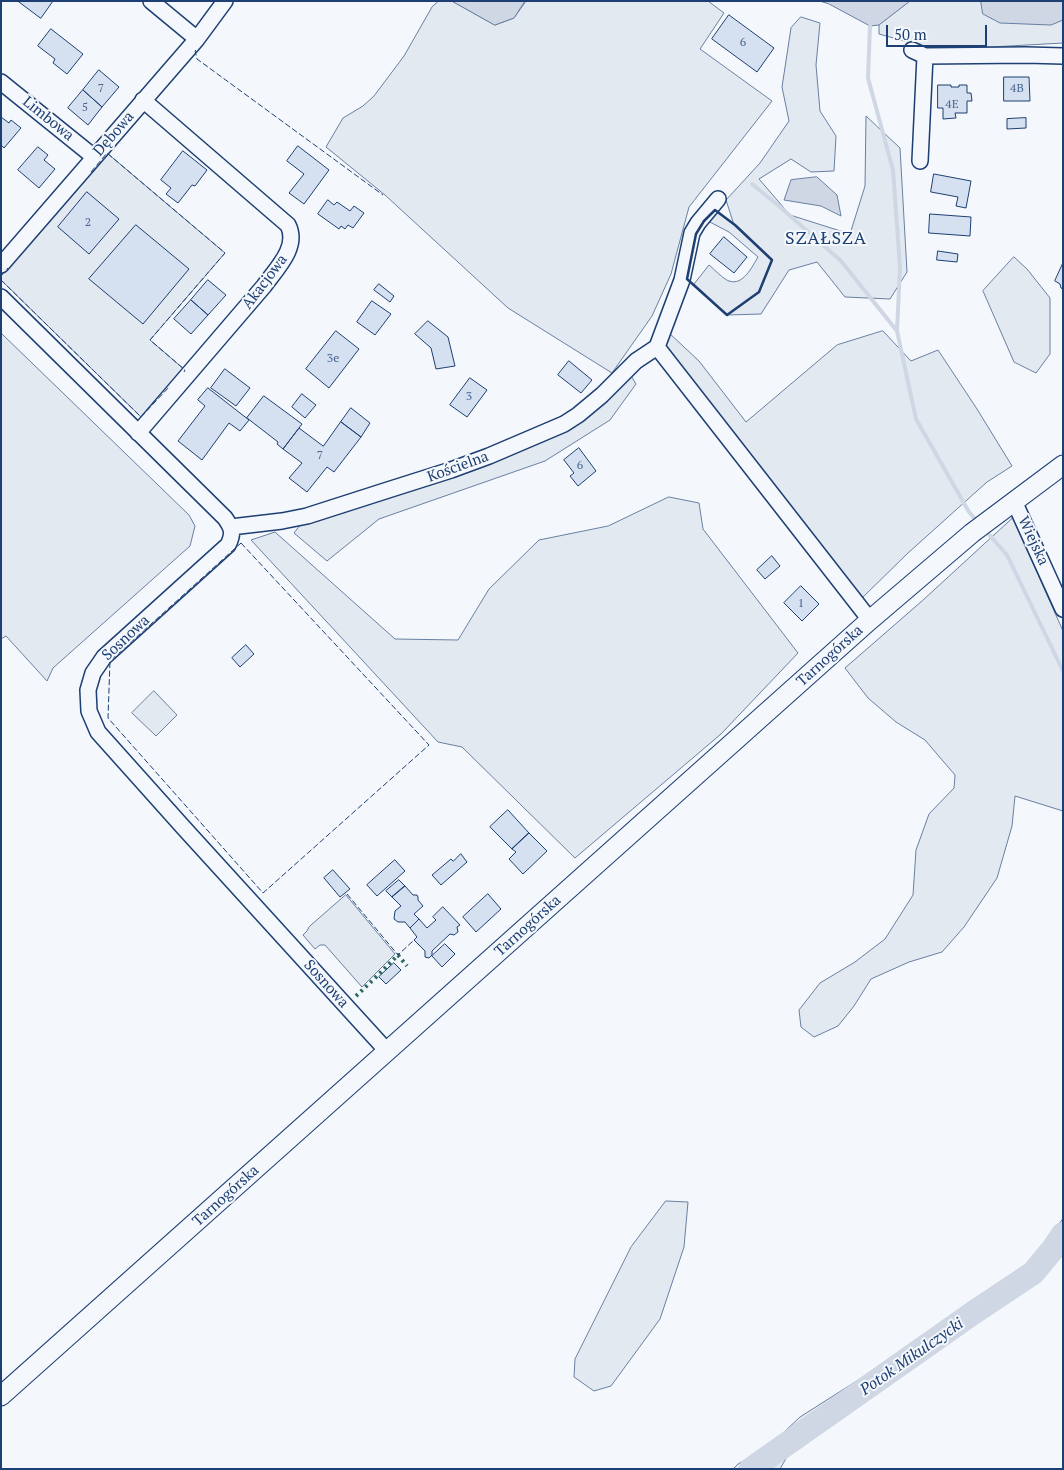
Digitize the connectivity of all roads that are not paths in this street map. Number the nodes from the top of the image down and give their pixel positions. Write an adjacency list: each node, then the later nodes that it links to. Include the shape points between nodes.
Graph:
1 (151, 1): 3 (street)
2 (225, 1): 3 (street, Dębowa)
3 (197, 38): 6 (street, Dębowa)
4 (1063, 56): 8 (street, via 919,53)
5 (1, 82): 7 (street, Limbowa)
6 (143, 100): 7 (street, Dębowa); 13 (street, Akacjowa, via 288,225 291,241 283,260 264,286)
7 (94, 156): 10 (street, Dębowa)
8 (920, 161)
9 (718, 199): 12 (street, via 692,233 685,283)
10 (1, 265)
11 (1, 297): 13 (street)
12 (657, 347): 16 (street, Kościelna, via 636,361 602,395 564,424 451,470 307,516); 18 (street)
13 (138, 433): 16 (street)
14 (1063, 465): 15 (main road, Tarnogórska)
15 (1014, 501): 17 (street, Wiejska); 18 (main road, Tarnogórska)
16 (231, 527): 19 (street, Sosnowa, via 232,537 228,545 104,657 92,673 88,690 89,711 98,732)
17 (1063, 609)
18 (870, 620): 19 (main road, Tarnogórska)
19 (387, 1051): 20 (main road, Tarnogórska)
20 (1, 1396)

